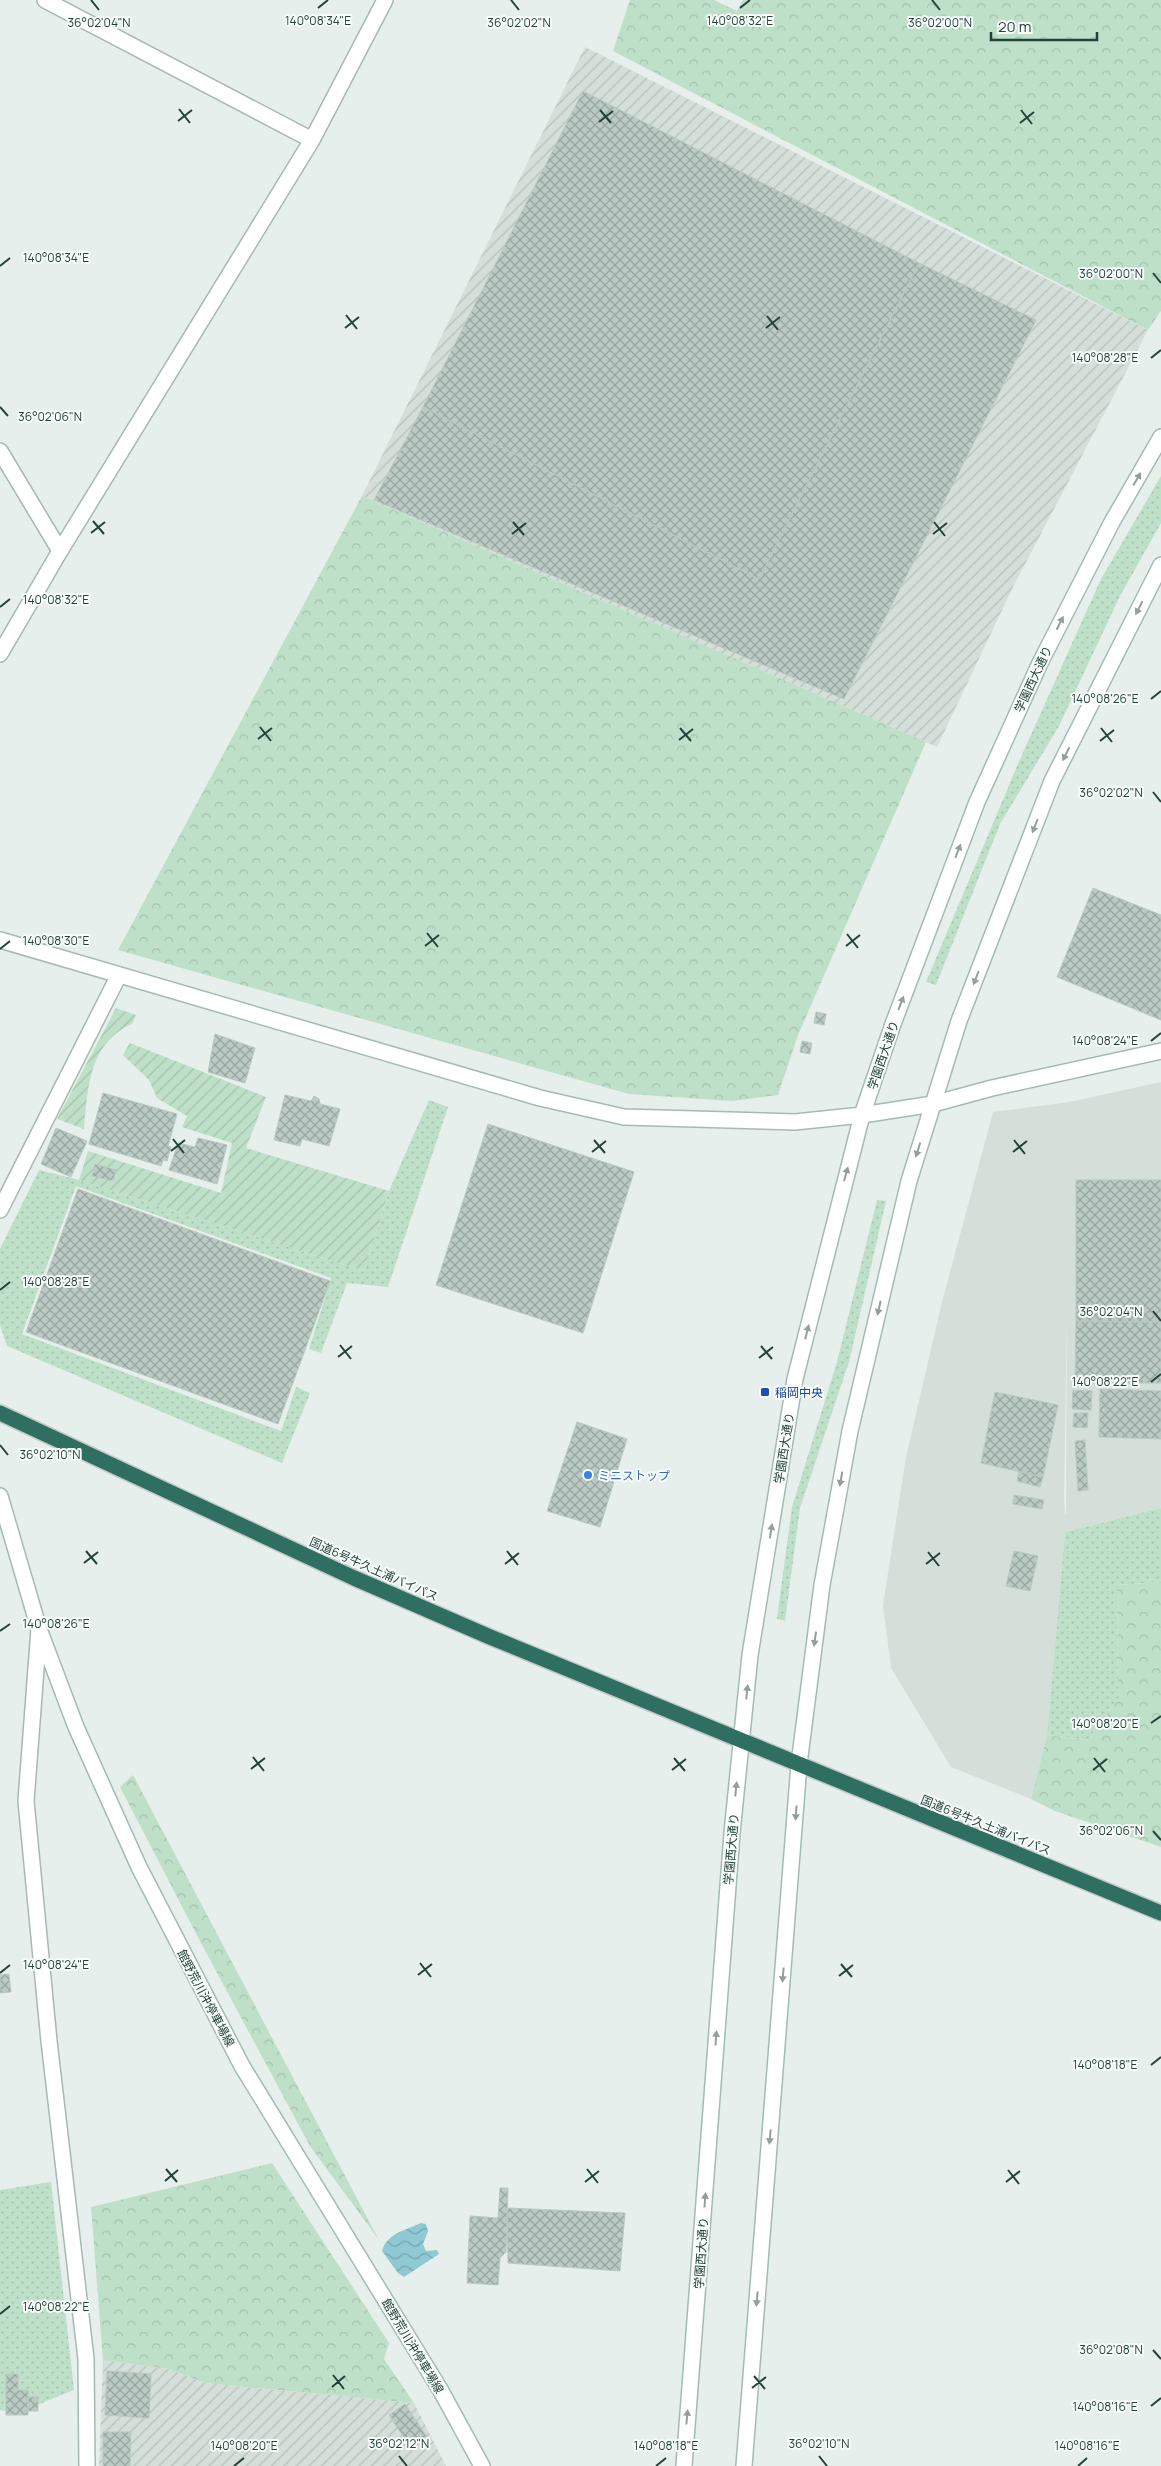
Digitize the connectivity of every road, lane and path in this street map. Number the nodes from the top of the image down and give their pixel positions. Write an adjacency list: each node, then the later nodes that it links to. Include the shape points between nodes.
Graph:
1 (45, 0): 3 (main road)
2 (385, 0): 3 (main road)
3 (312, 140): 6 (main road)
4 (1161, 437): 13 (main road, 学園西大通り, one-way to 4, via 977,802 1040,663 1112,522)
5 (0, 451): 6 (main road)
6 (60, 552): 8 (main road)
7 (1161, 565): 12 (main road, one-way to 12, via 1052,781 959,1021)
8 (0, 654)
9 (0, 940): 10 (main road)
10 (119, 974): 13 (main road, via 540,1098 624,1117 794,1122); 14 (main road)
11 (1161, 1052): 12 (main road)
12 (933, 1104): 13 (main road); 19 (main road, one-way to 19, via 909,1181 850,1431 822,1586)
13 (862, 1115): 18 (main road, 学園西大通り, one-way to 13, via 750,1655 795,1379)
14 (0, 1210)
15 (0, 1413): 18 (highway, 国道6号牛久土浦バイパス, via 354,1578)
16 (0, 1496): 17 (main road, 館野荒川沖停車場線)
17 (39, 1629): 21 (main road, via 26,1801 49,2041 86,2359); 22 (main road, 館野荒川沖停車場線, via 76,1727 139,1867 242,2066 441,2391)
18 (742, 1740): 19 (highway, 国道6号牛久土浦バイパス); 23 (main road, 学園西大通り, one-way to 18, via 732,1833)
19 (799, 1764): 20 (highway, 国道6号牛久土浦バイパス); 24 (main road, one-way to 24)
20 (1161, 1913)
21 (87, 2466)
22 (482, 2466)
23 (684, 2466)
24 (744, 2466)

